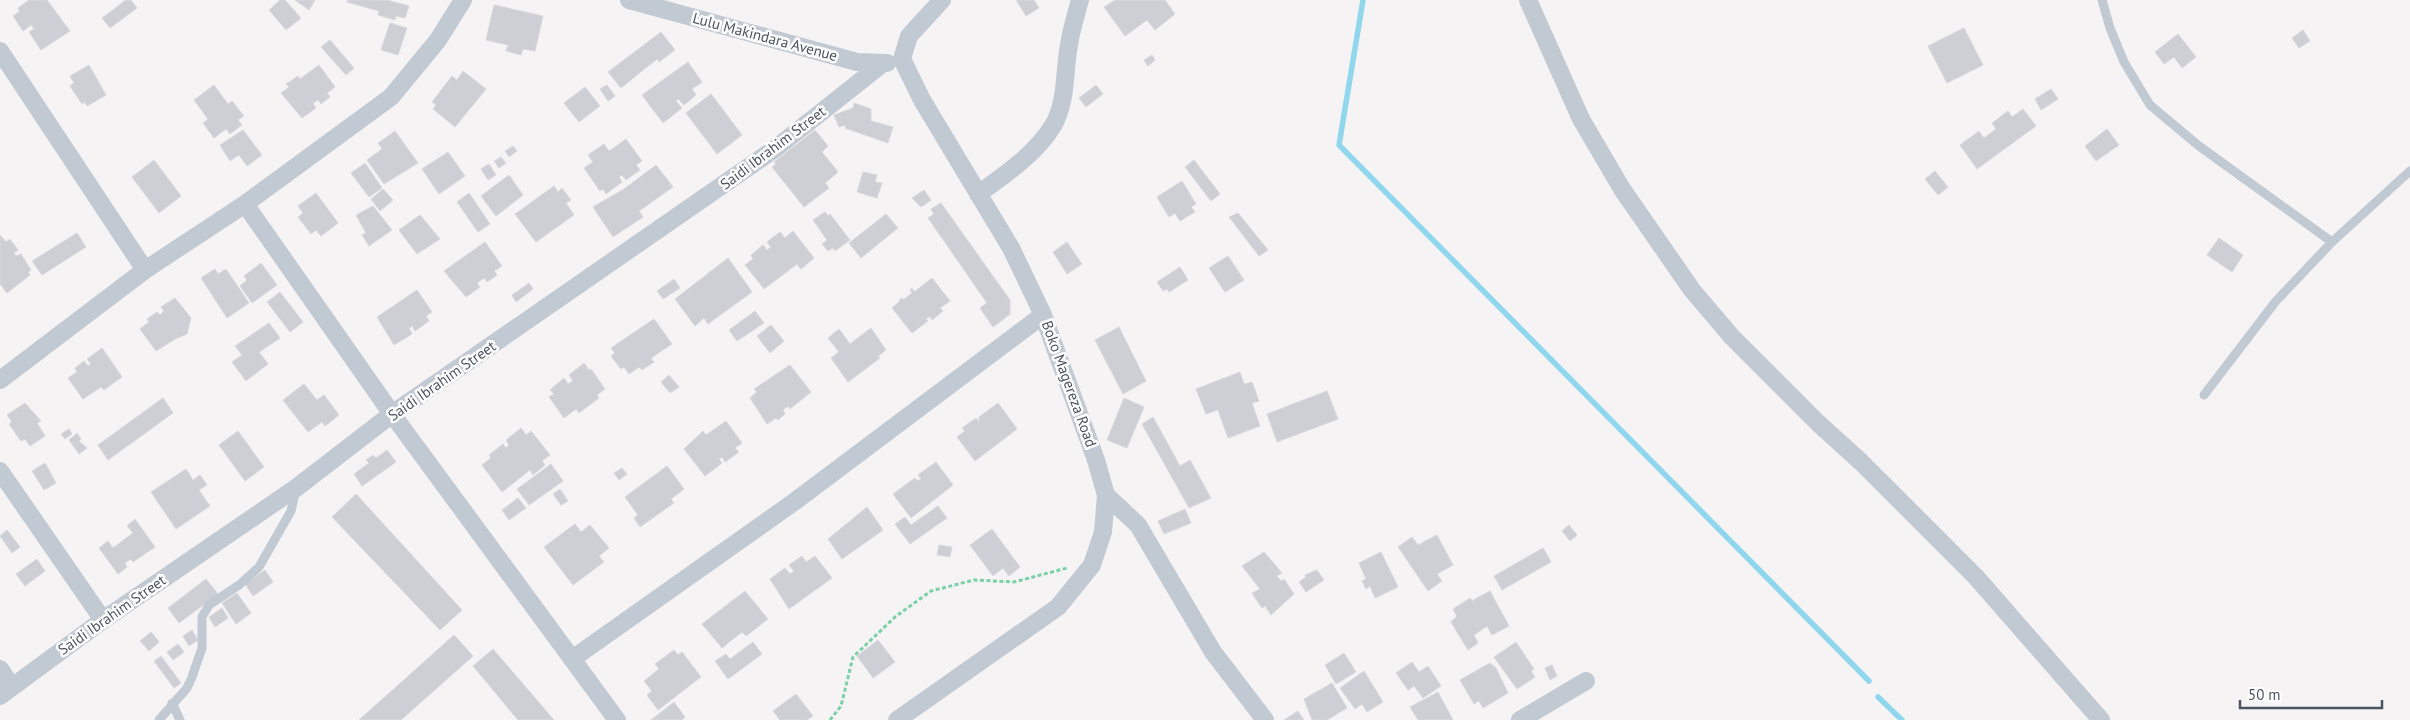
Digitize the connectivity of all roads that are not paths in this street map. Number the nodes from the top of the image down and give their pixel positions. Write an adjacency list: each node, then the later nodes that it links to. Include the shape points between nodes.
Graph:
1 (463, 0): 12 (street, via 438,40 391,98)
2 (629, 0): 9 (street, Lulu Makindara Avenue, via 857,62)
3 (942, 0): 8 (street, via 909,36)
4 (1080, 0): 11 (street, via 1069,44 1062,100 1054,123 1016,166)
5 (1528, 0): 34 (street, via 1581,119 1622,189 1692,290 1732,337 1976,577)
6 (2102, 0): 13 (lane, via 2124,62 2150,105 2199,146)
7 (0, 51): 14 (street)
8 (902, 59): 9 (street, Lulu Makindara Avenue); 11 (street, Boko Magereza Road, via 922,100)
9 (882, 64): 18 (street, Saidi Ibrahim Street, via 776,148)
10 (2410, 170): 13 (lane)
11 (978, 194): 15 (street, Boko Magereza Road, via 1011,248)
12 (245, 204): 14 (street); 18 (street)
13 (2332, 242): 17 (lane, via 2276,301)
14 (145, 270): 16 (street)
15 (1043, 315): 21 (street, Boko Magereza Road); 23 (street, via 794,502)
16 (0, 380)
17 (2204, 394)
18 (392, 414): 20 (street, Saidi Ibrahim Street); 23 (street)
19 (0, 471): 22 (street)
20 (296, 488): 22 (street, Saidi Ibrahim Street); 27 (lane, via 291,511 259,567 209,605 202,617 202,648 192,677)
21 (1106, 495): 31 (street, Boko Magereza Road, via 1103,532 1092,565 1058,607); 32 (street, via 1138,525 1213,652)
22 (103, 620): 26 (street, Saidi Ibrahim Street)
23 (572, 659): 30 (street)
24 (0, 669): 26 (street)
25 (1586, 681): 33 (street)
26 (6, 692)
27 (172, 703): 28 (lane); 29 (lane)
28 (159, 720)
29 (180, 720)
30 (617, 720)
31 (897, 720)
32 (1265, 720)
33 (1520, 720)
34 (2101, 720)

